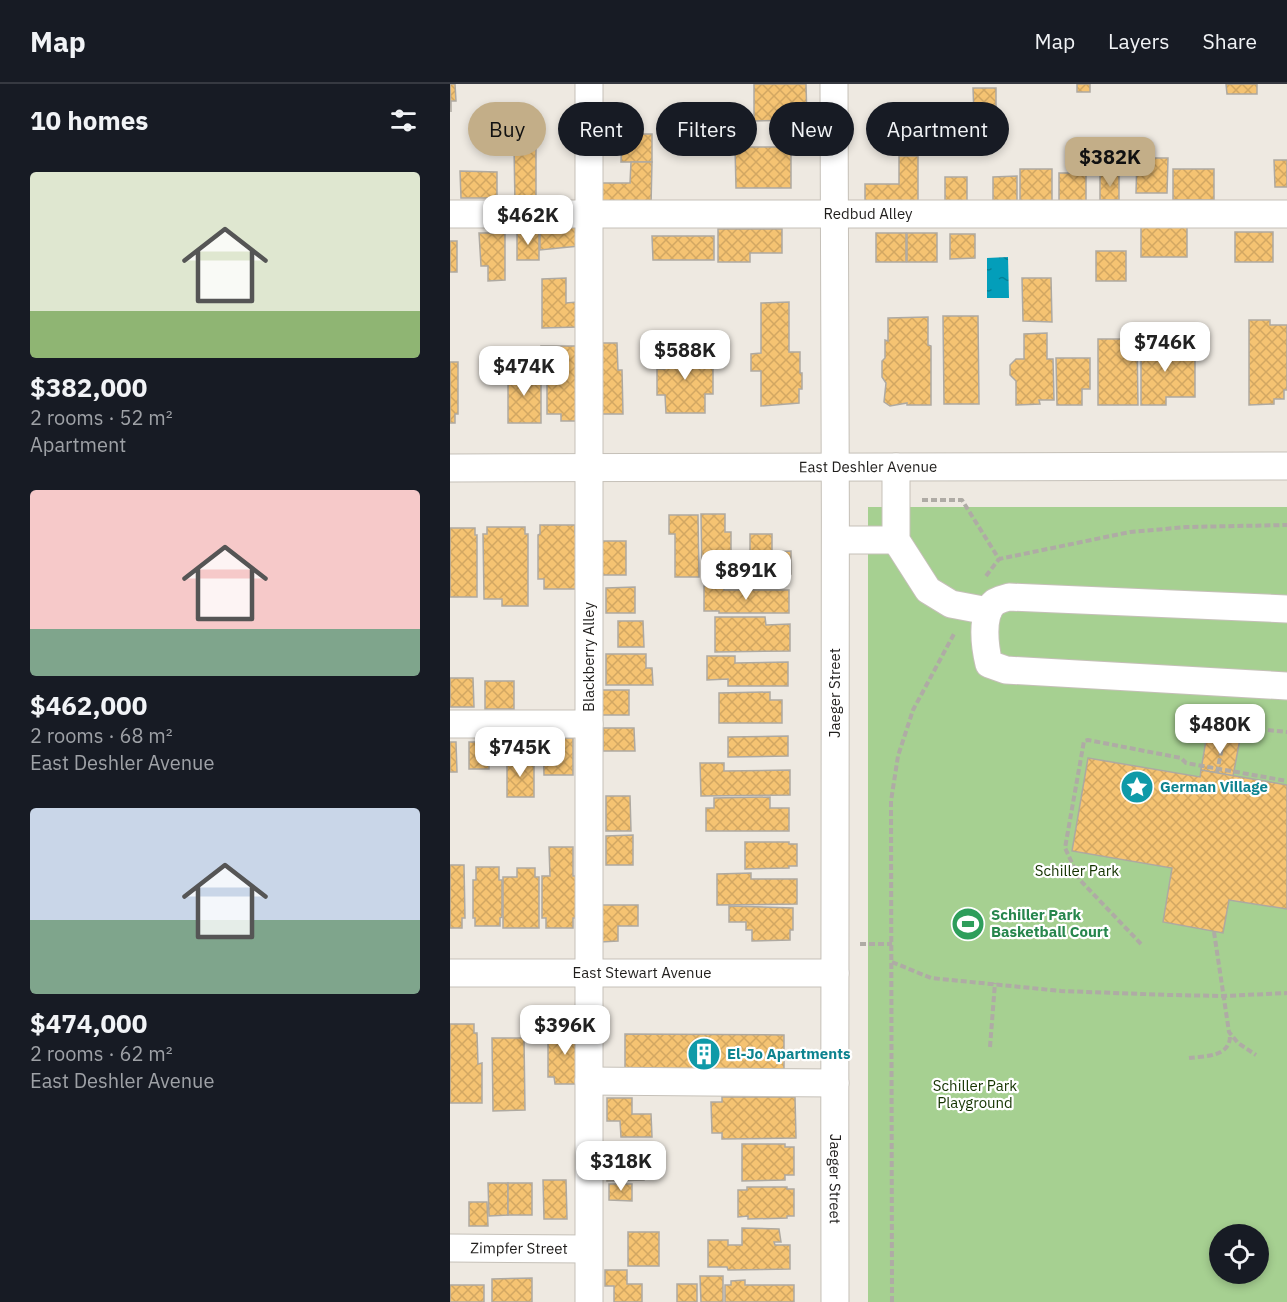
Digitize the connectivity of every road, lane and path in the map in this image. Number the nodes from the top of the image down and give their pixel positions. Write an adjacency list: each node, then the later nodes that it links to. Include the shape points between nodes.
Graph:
1 (589, 84): 4 (street, Blackberry Alley)
2 (834, 84): 6 (street, Jaeger Street)
3 (450, 214): 4 (street, Redbud Alley)
4 (588, 214): 6 (street, Redbud Alley); 11 (street, Blackberry Alley)
5 (1287, 214): 6 (street, Redbud Alley)
6 (835, 215): 9 (street, Jaeger Street)
7 (896, 466): 8 (street, East Deshler Avenue); 9 (street, East Deshler Avenue); 15 (street)
8 (1287, 466)
9 (837, 467): 11 (street, East Deshler Avenue); 14 (street, Jaeger Street)
10 (450, 468): 11 (street, East Deshler Avenue)
11 (588, 468): 21 (street, Blackberry Alley)
12 (922, 500): 16 (path, via 962,500)
13 (1287, 525): 16 (path, via 1131,532)
14 (836, 540): 15 (street); 30 (street, Jaeger Street)
15 (896, 540): 18 (street, via 928,590)
16 (999, 559): 18 (path)
17 (1287, 609): 18 (street, via 1009,597)
18 (967, 611): 19 (street, via 984,644 988,664 1006,670); 27 (path, via 913,710 898,756 891,801)
19 (1287, 686)
20 (450, 724): 21 (street)
21 (589, 724): 28 (street, Blackberry Alley)
22 (1287, 732): 23 (path, via 1226,726)
23 (1218, 771): 24 (path); 26 (path, via 1186,763 1181,758 1084,741 1065,848 1080,880)
24 (1287, 781)
25 (1214, 932): 33 (path)
26 (1141, 944)
27 (892, 962): 31 (path, via 931,978); 44 (path)
28 (590, 972): 29 (street, East Stewart Avenue); 30 (street, East Stewart Avenue); 38 (street, Blackberry Alley)
29 (450, 973)
30 (835, 973): 39 (street, Jaeger Street)
31 (995, 983): 33 (path, via 1061,991); 35 (path)
32 (1287, 993): 33 (path)
33 (1224, 996): 34 (path)
34 (1230, 1032): 36 (path); 37 (path, via 1229,1045 1223,1051)
35 (990, 1047)
36 (1256, 1055)
37 (1189, 1058)
38 (589, 1081): 39 (street); 41 (street, Blackberry Alley)
39 (835, 1083): 43 (street, Jaeger Street)
40 (450, 1248): 41 (street, Zimpfer Street)
41 (588, 1249): 42 (street, Blackberry Alley)
42 (589, 1302)
43 (835, 1302)
44 (892, 1302)

